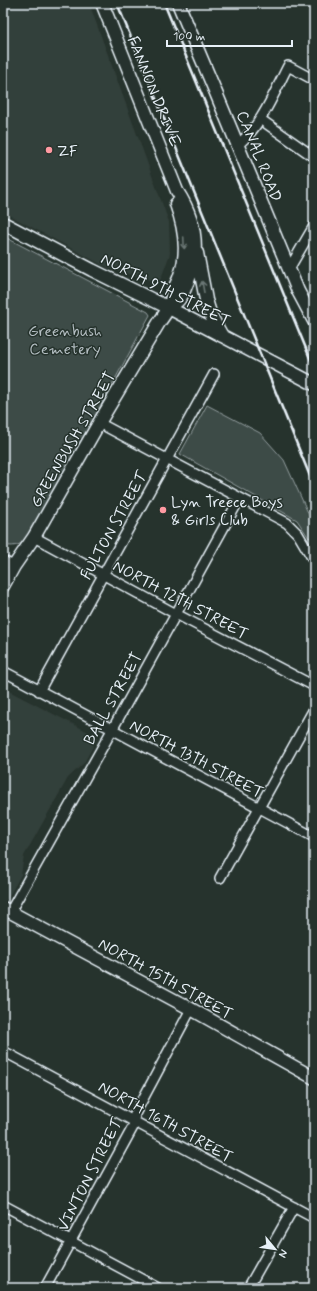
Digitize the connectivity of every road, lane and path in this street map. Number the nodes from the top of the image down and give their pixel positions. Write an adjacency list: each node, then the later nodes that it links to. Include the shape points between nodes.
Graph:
1 (102, 3): 7 (main road, FANNON DRIVE)
2 (178, 3): 5 (main road, CANAL ROAD)
3 (314, 80): 4 (street, via 288,66)
4 (260, 119): 5 (street, via 246,138); 6 (street)
5 (237, 145): 11 (main road, CANAL ROAD)
6 (314, 157)
7 (177, 191): 10 (main road, FANNON DRIVE, via 184,201); 12 (main road, FANNON DRIVE, one-way to 12, via 176,204 181,219 184,258)
8 (3, 223): 12 (main road, NORTH 9TH STREET)
9 (314, 226): 11 (street)
10 (196, 245): 12 (main road, FANNON DRIVE, via 191,272 180,300); 14 (main road, one-way to 10, via 206,300)
11 (289, 269): 13 (main road, CANAL ROAD)
12 (170, 308): 14 (main road, NORTH 9TH STREET); 17 (main road, GREENBUSH STREET)
13 (314, 321)
14 (222, 336): 16 (main road, NORTH 9TH STREET)
15 (214, 374): 18 (street, FULTON STREET)
16 (314, 384)
17 (99, 423): 18 (street); 20 (main road, GREENBUSH STREET)
18 (167, 460): 19 (street); 24 (street, FULTON STREET)
19 (240, 498): 22 (street, via 287,523 298,534); 26 (street, BALL STREET)
20 (34, 537): 23 (main road, GREENBUSH STREET); 24 (street, NORTH 12TH STREET)
21 (3, 560): 23 (street)
22 (314, 562)
23 (14, 566): 25 (main road, GREENBUSH STREET)
24 (103, 574): 26 (street, NORTH 12TH STREET); 29 (street, FULTON STREET)
25 (3, 586)
26 (176, 614): 28 (street, NORTH 12TH STREET); 31 (street, BALL STREET)
27 (3, 671): 29 (street, NORTH 13TH STREET)
28 (314, 686)
29 (39, 691): 31 (street, NORTH 13TH STREET)
30 (314, 709): 32 (street)
31 (112, 730): 32 (street, NORTH 13TH STREET); 35 (street, BALL STREET)
32 (259, 808): 33 (street, NORTH 13TH STREET); 34 (street)
33 (314, 837)
34 (220, 878)
35 (7, 910): 36 (main road, NORTH 15TH STREET)
36 (191, 1009): 38 (main road, NORTH 15TH STREET); 39 (street, VINTON STREET, via 135,1114)
37 (3, 1051): 39 (street, NORTH 16TH STREET)
38 (314, 1078)
39 (134, 1121): 41 (street, NORTH 16TH STREET); 43 (street, VINTON STREET)
40 (3, 1205): 43 (street)
41 (294, 1207): 42 (street, NORTH 16TH STREET); 46 (street)
42 (314, 1217)
43 (71, 1241): 44 (street, VINTON STREET); 45 (street)
44 (45, 1288)
45 (158, 1288)
46 (248, 1288)

